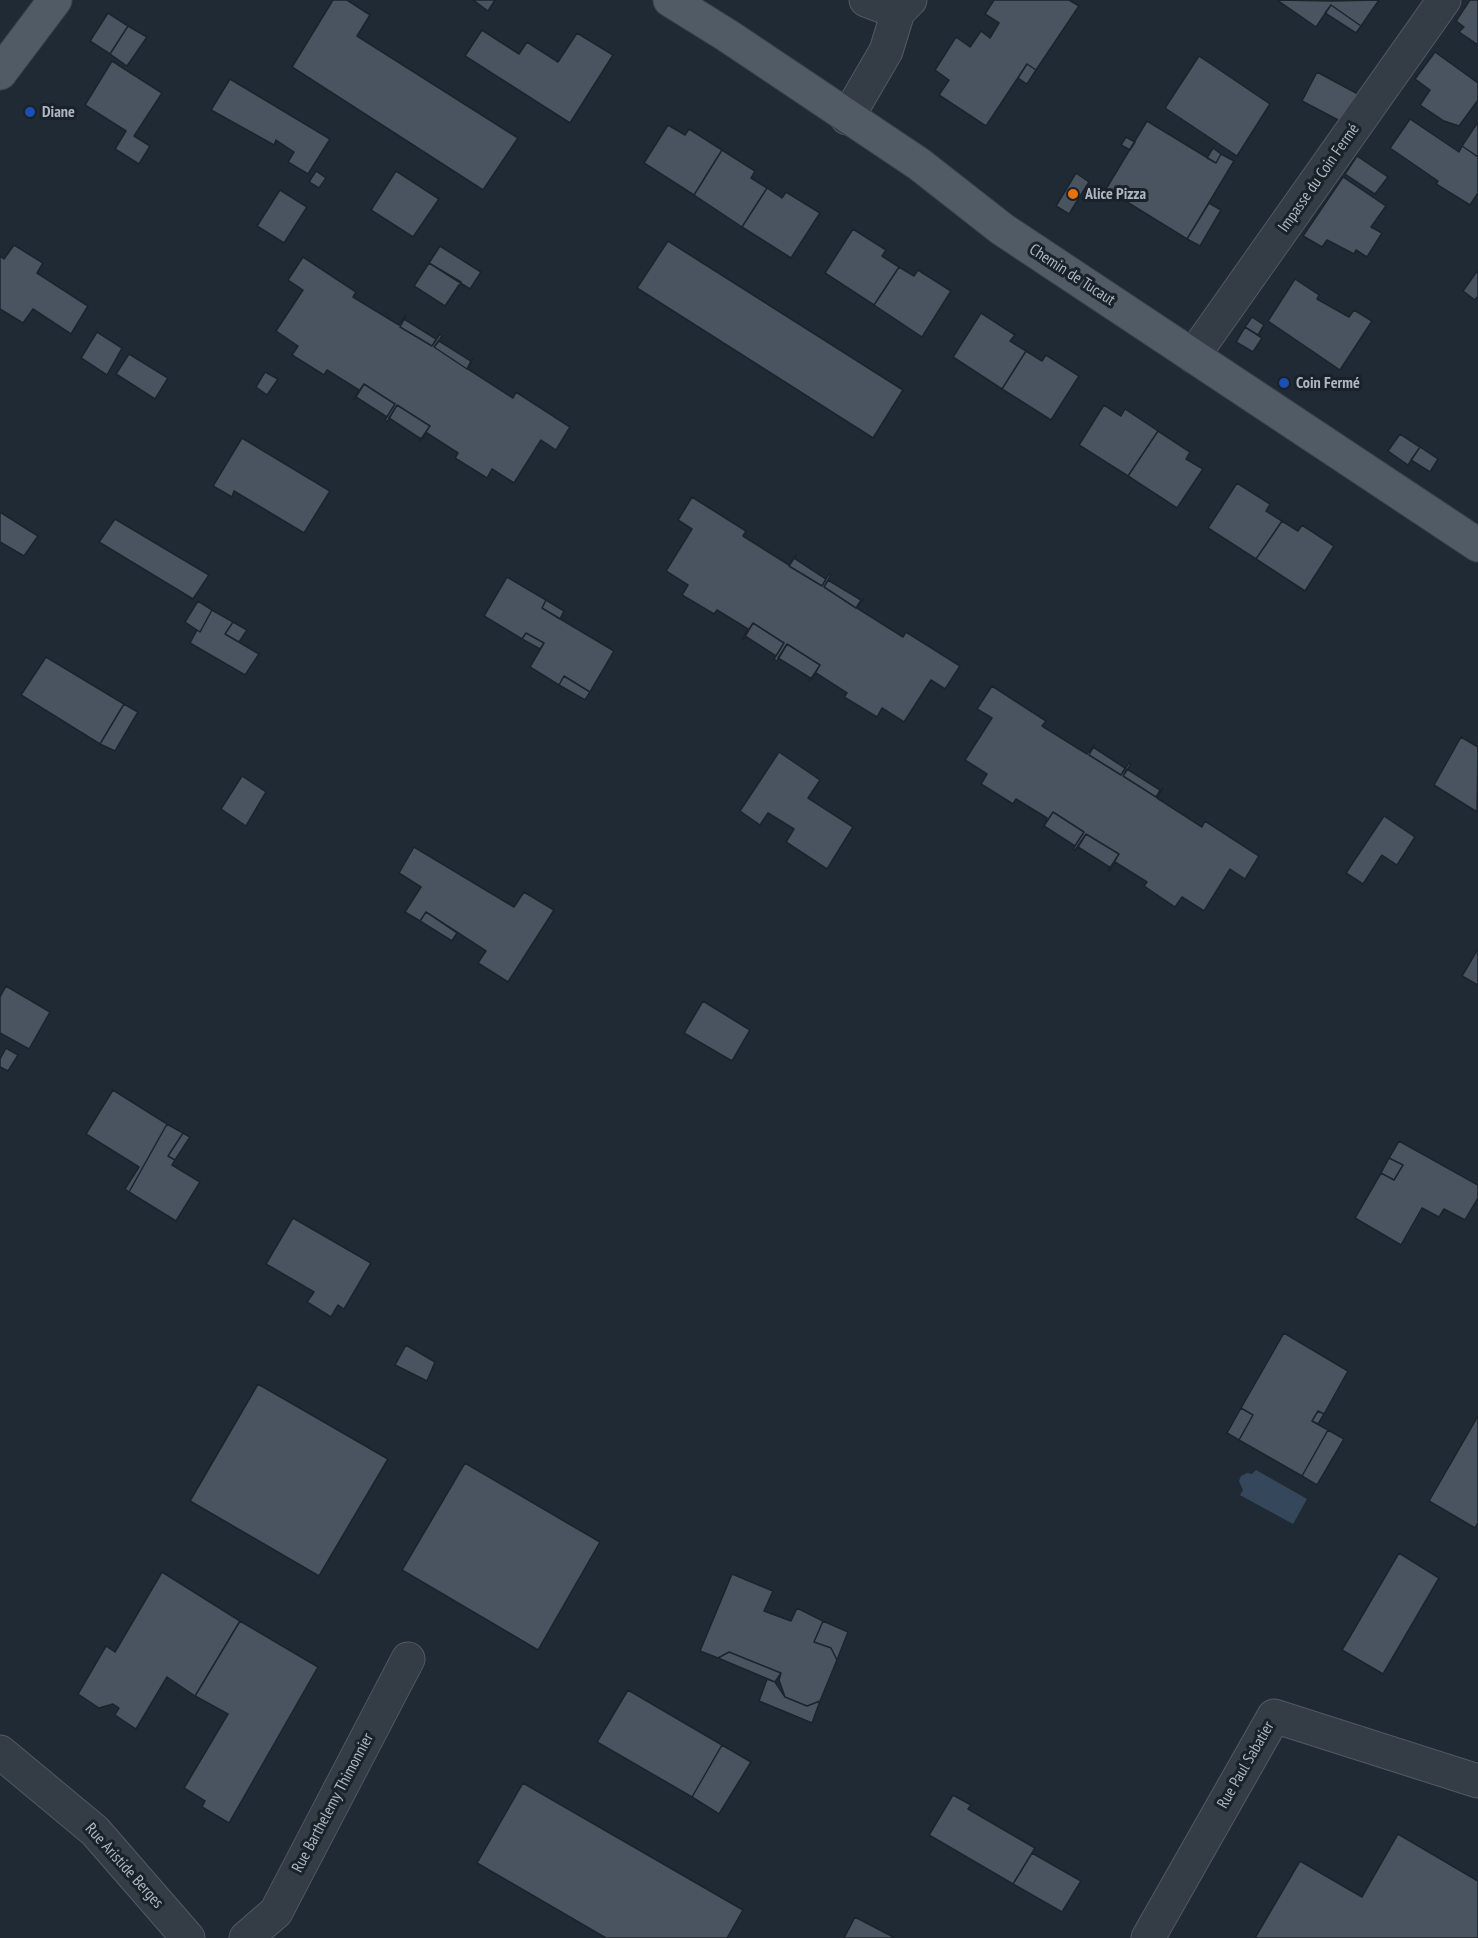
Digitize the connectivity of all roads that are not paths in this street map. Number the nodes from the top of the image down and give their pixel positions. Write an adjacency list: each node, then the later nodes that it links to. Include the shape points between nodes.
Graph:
1 (55, 0): 6 (main road)
2 (670, 0): 7 (main road, Chemin de Tucaut)
3 (866, 0): 5 (street)
4 (1444, 0): 8 (street, Impasse du Coin Fermé)
5 (904, 6): 7 (street, via 886,51)
6 (0, 73)
7 (847, 118): 8 (main road, Chemin de Tucaut, via 919,164 1002,230)
8 (1193, 356): 9 (main road, Chemin de Tucaut)
9 (1478, 545)
10 (408, 1659): 14 (street, Rue Barthelemy Thimonnier, via 276,1912)
11 (0, 1752): 13 (street, Rue Aristide Berges, via 95,1831)
12 (1478, 1781): 15 (street, Rue Paul Sabatier, via 1274,1716)
13 (188, 1938)
14 (246, 1938)
15 (1148, 1938)

